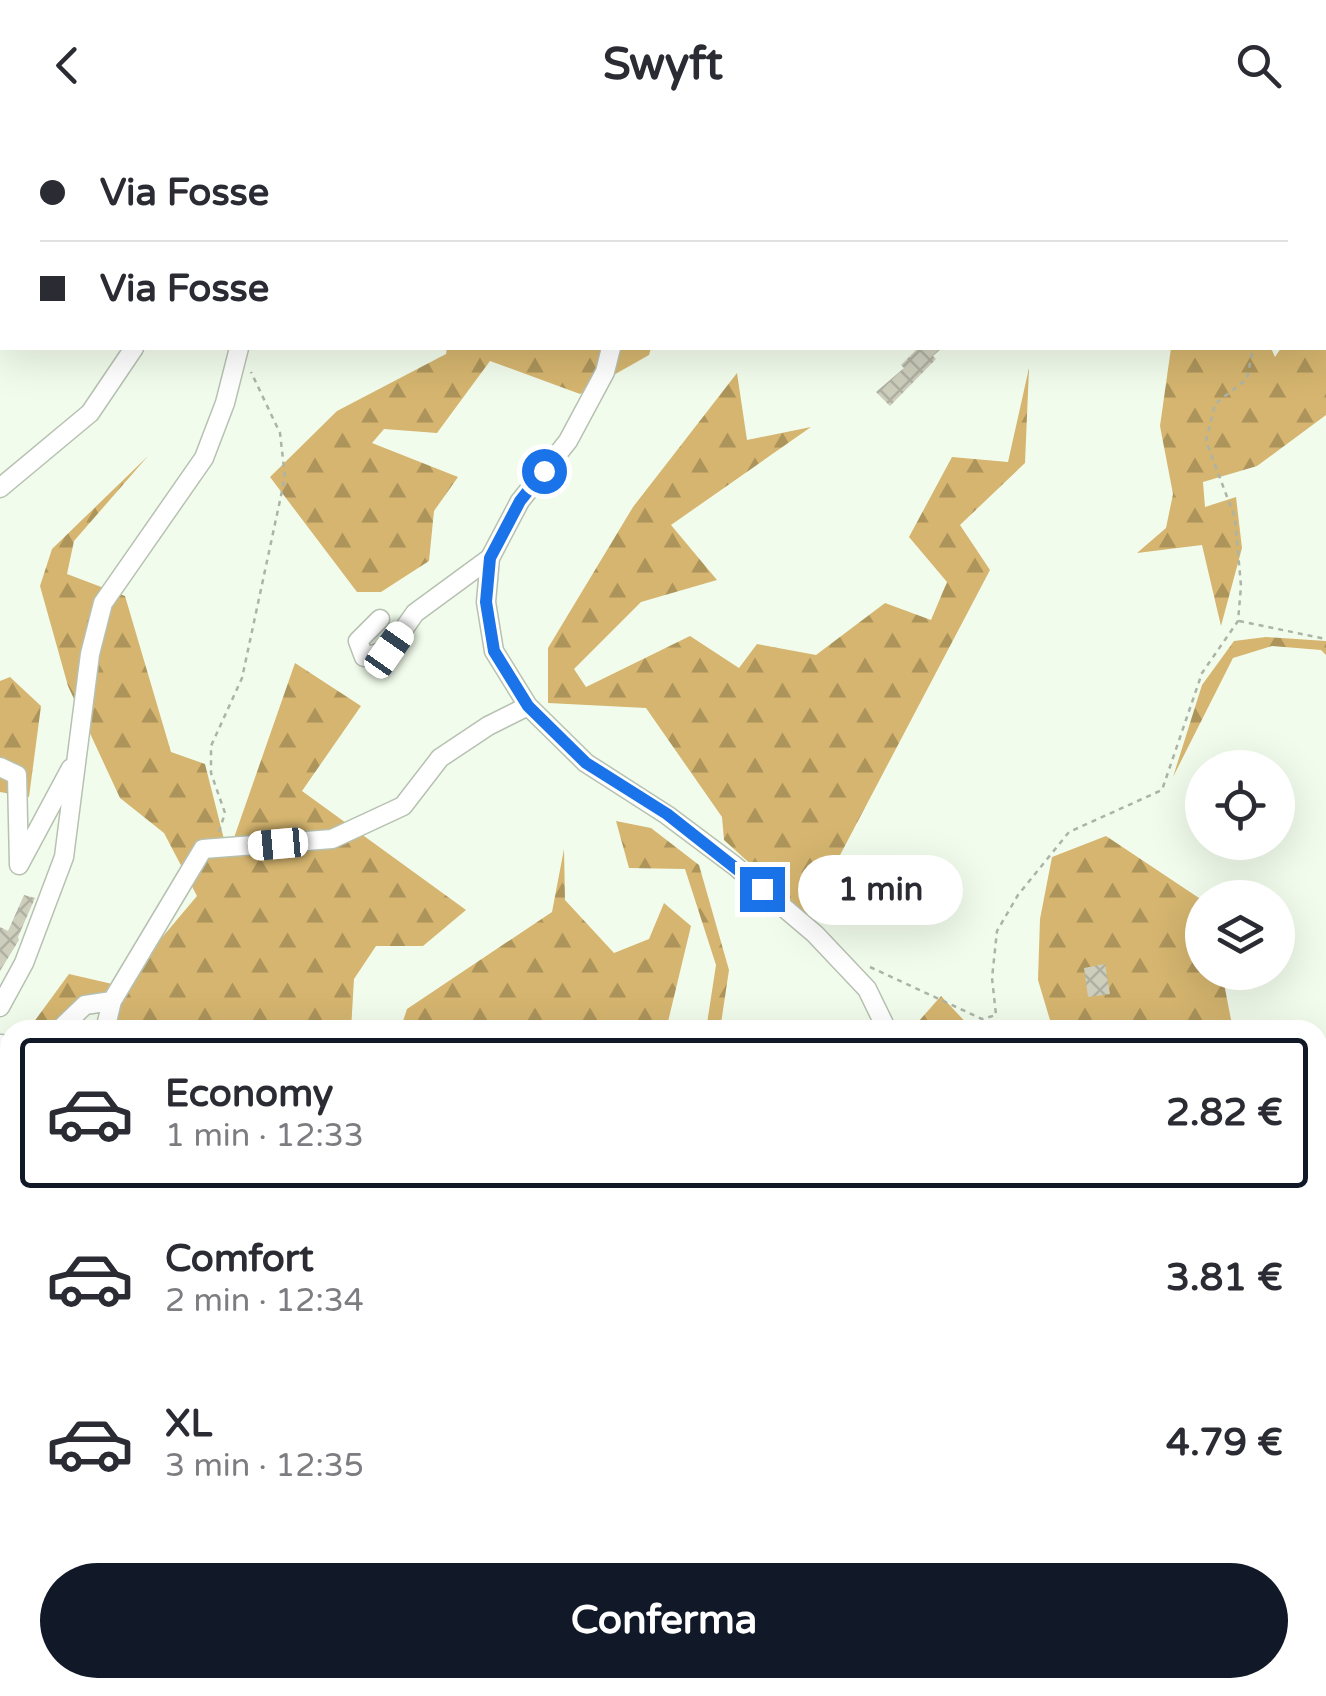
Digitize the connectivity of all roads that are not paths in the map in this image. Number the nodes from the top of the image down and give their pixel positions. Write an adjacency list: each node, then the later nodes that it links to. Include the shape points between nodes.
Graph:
1 (133, 350): 4 (street, via 90,413)
2 (238, 350): 8 (street, via 204,458 104,603 90,654)
3 (612, 350): 5 (street, via 568,441 520,501)
4 (0, 488)
5 (490, 558): 6 (street, via 416,613 389,650 364,657 358,641); 7 (street, via 486,602 494,651)
6 (380, 619)
7 (528, 706): 10 (street, via 440,758 403,806 332,839 203,849); 14 (street, via 586,763 667,814 814,934 867,989)
8 (78, 754): 9 (street, via 19,864 17,775); 11 (street, via 64,857)
9 (0, 767)
10 (112, 1001): 12 (street, via 86,1006); 13 (street)
11 (0, 1007)
12 (70, 1020)
13 (107, 1020)
14 (881, 1020)

